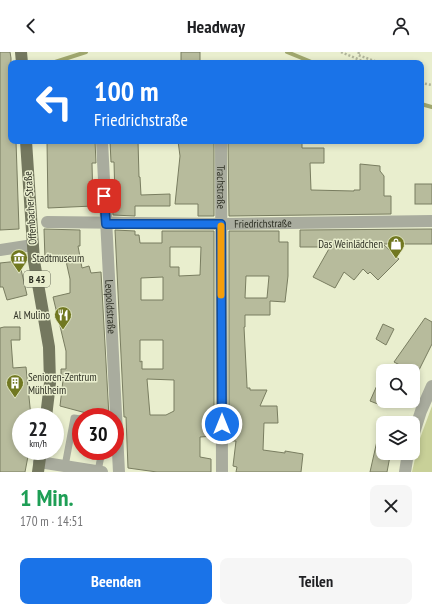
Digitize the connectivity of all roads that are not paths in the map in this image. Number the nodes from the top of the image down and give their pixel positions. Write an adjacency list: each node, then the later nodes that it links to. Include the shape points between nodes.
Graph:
1 (26, 144): 8 (main road, Offenbacher Straße / B 43)
2 (102, 144): 6 (street, Leopoldstraße)
3 (221, 144): 7 (street, Trachstraße)
4 (432, 221): 7 (street, Friedrichstraße)
5 (47, 222): 6 (street, Friedrichstraße)
6 (106, 224): 7 (street, Friedrichstraße); 19 (street, Leopoldstraße)
7 (221, 224): 20 (street, Trachstraße)
8 (33, 245): 9 (street); 11 (main road, Offenbacher Straße / B 43, via 49,347 50,383)
9 (0, 250)
10 (432, 386): 12 (street)
11 (47, 408)
12 (419, 416)
13 (72, 429): 17 (lane)
14 (101, 460): 18 (lane)
15 (407, 460): 21 (street)
16 (39, 462): 17 (street)
17 (65, 466): 18 (street)
18 (100, 472)
19 (119, 472)
20 (222, 472)
21 (405, 472)

